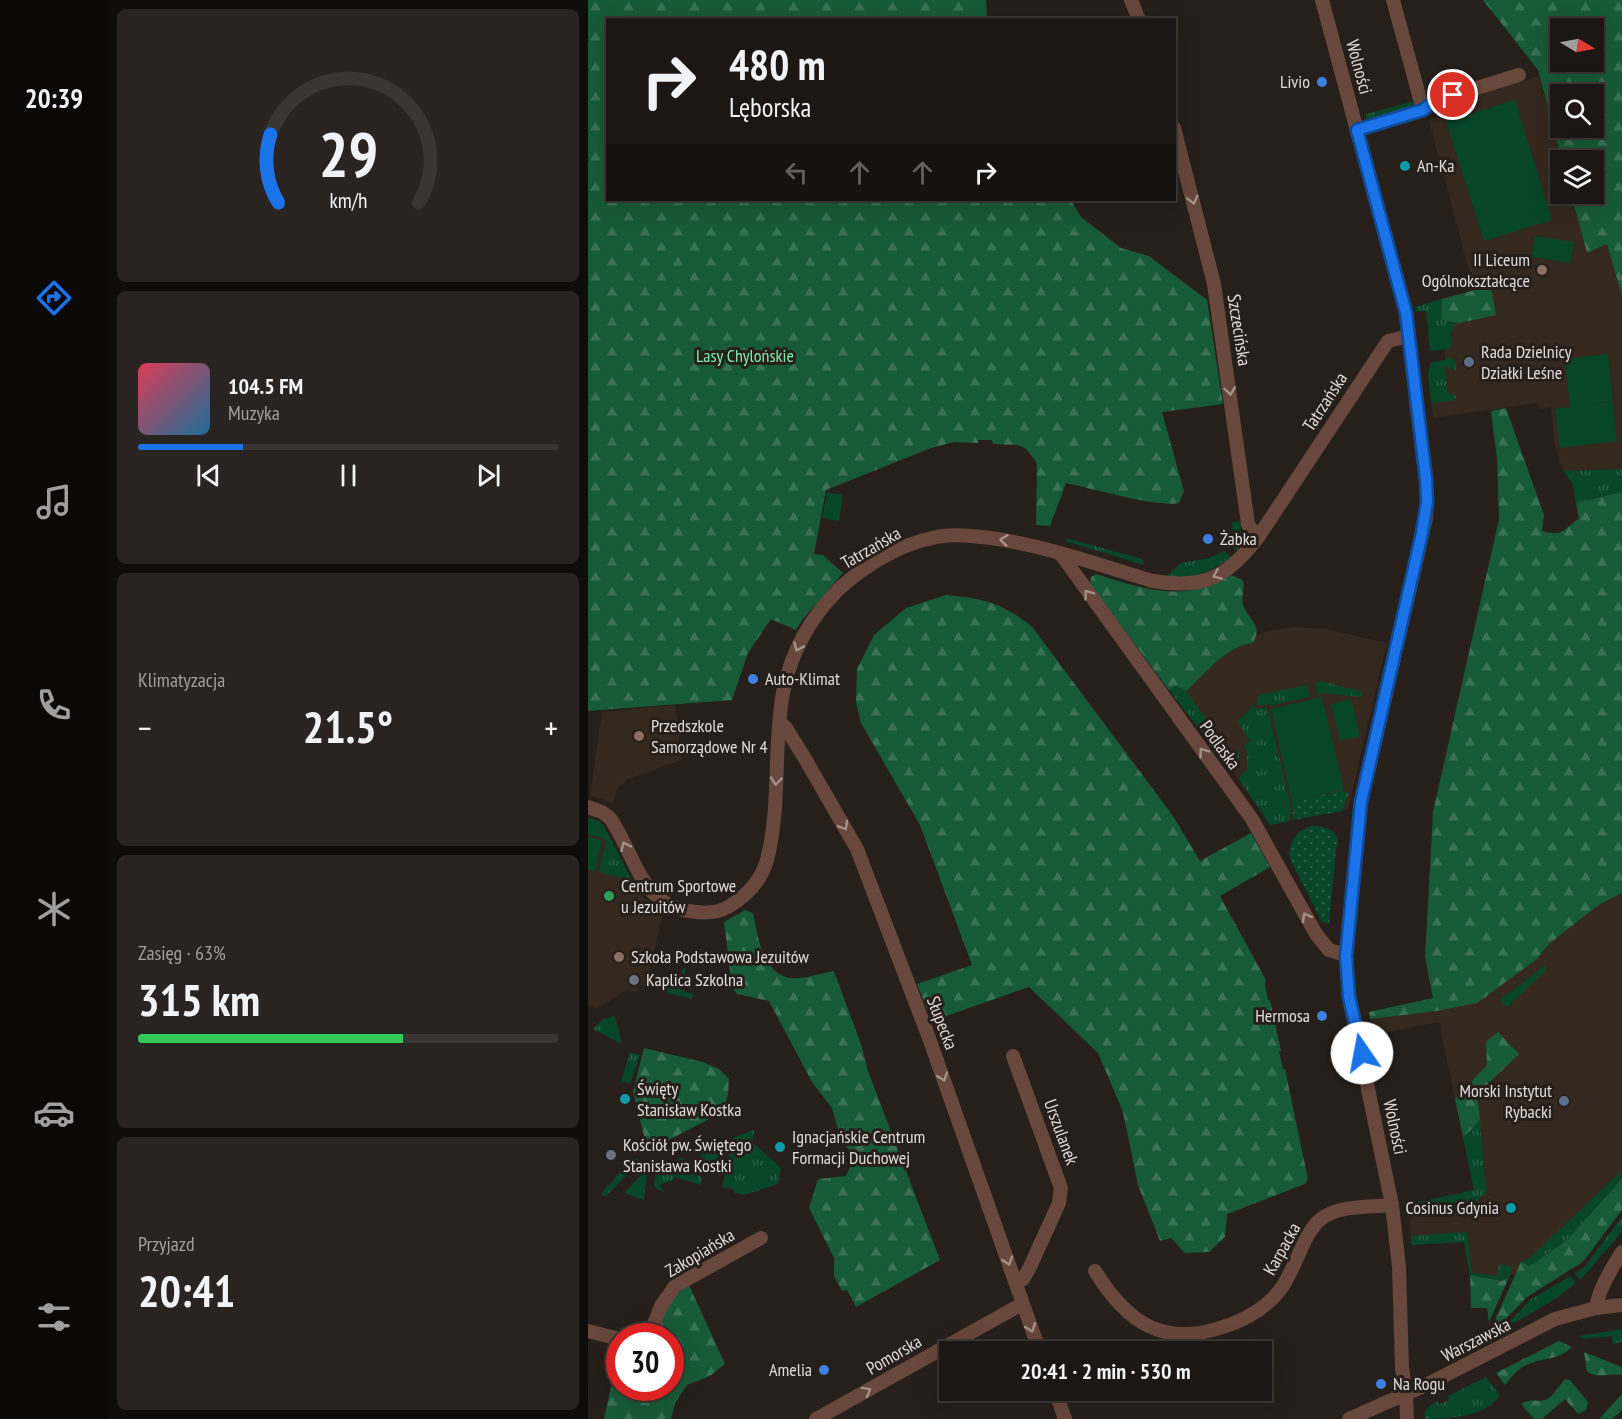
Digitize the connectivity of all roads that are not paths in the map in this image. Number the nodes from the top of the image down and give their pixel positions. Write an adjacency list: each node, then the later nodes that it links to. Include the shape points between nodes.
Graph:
1 (1131, 0): 4 (street)
2 (1322, 0): 7 (street, Wolności)
3 (1393, 0): 6 (street)
4 (1138, 18)
5 (1519, 75): 6 (street, via 1435,101)
6 (1423, 110): 7 (street)
7 (1357, 130): 9 (street, Wolności, via 1406,313)
8 (1176, 136): 10 (street, Szczecińska, one-way to 10, via 1214,284 1248,524)
9 (1408, 336): 10 (street, Tatrzańska, via 1388,341); 14 (street, Wolności, via 1426,479 1426,510 1361,802)
10 (1259, 536): 11 (street, Tatrzańska, one-way to 11, via 1227,571 1189,584 1153,581)
11 (1060, 553): 12 (street, Tatrzańska, one-way to 12, via 1022,542 949,535 901,548 872,564 830,598 804,633 787,676); 14 (street, Podlaska, one-way to 11, via 1329,950 1316,934 1252,819)
12 (780, 722): 13 (street, Tatrzańska, one-way to 13, via 766,862 750,891 724,909 691,912 666,903 640,877 610,818); 20 (street, Słupecka, one-way to 20, via 857,849)
13 (588, 807)
14 (1346, 956): 16 (street, Wolności, via 1349,997)
15 (1013, 1056): 20 (street, Urszulanek, via 1061,1188 1059,1203 1029,1269)
16 (1392, 1205): 19 (street, Karpacka, via 1338,1211 1321,1219 1287,1280 1271,1300 1242,1320 1204,1333 1166,1332 1138,1320 1122,1308); 28 (street, Wolności)
17 (761, 1238): 24 (street, Zakopiańska, via 675,1286)
18 (1622, 1252): 23 (street, via 1603,1283)
19 (1095, 1271)
20 (1016, 1284): 21 (street, Słupecka)
21 (1022, 1304): 27 (street, Słupecka, one-way to 27); 30 (street, Pomorska, one-way to 21)
22 (1622, 1305): 23 (street, Warszawska)
23 (1596, 1308): 28 (street, Warszawska, via 1555,1319)
24 (655, 1323)
25 (588, 1331): 26 (street)
26 (606, 1336)
27 (1036, 1341)
28 (1406, 1394): 32 (street, Warszawska); 33 (street, Wolności)
29 (1059, 1401): 31 (street)
30 (816, 1419)
31 (1065, 1419)
32 (1349, 1419)
33 (1407, 1419)

